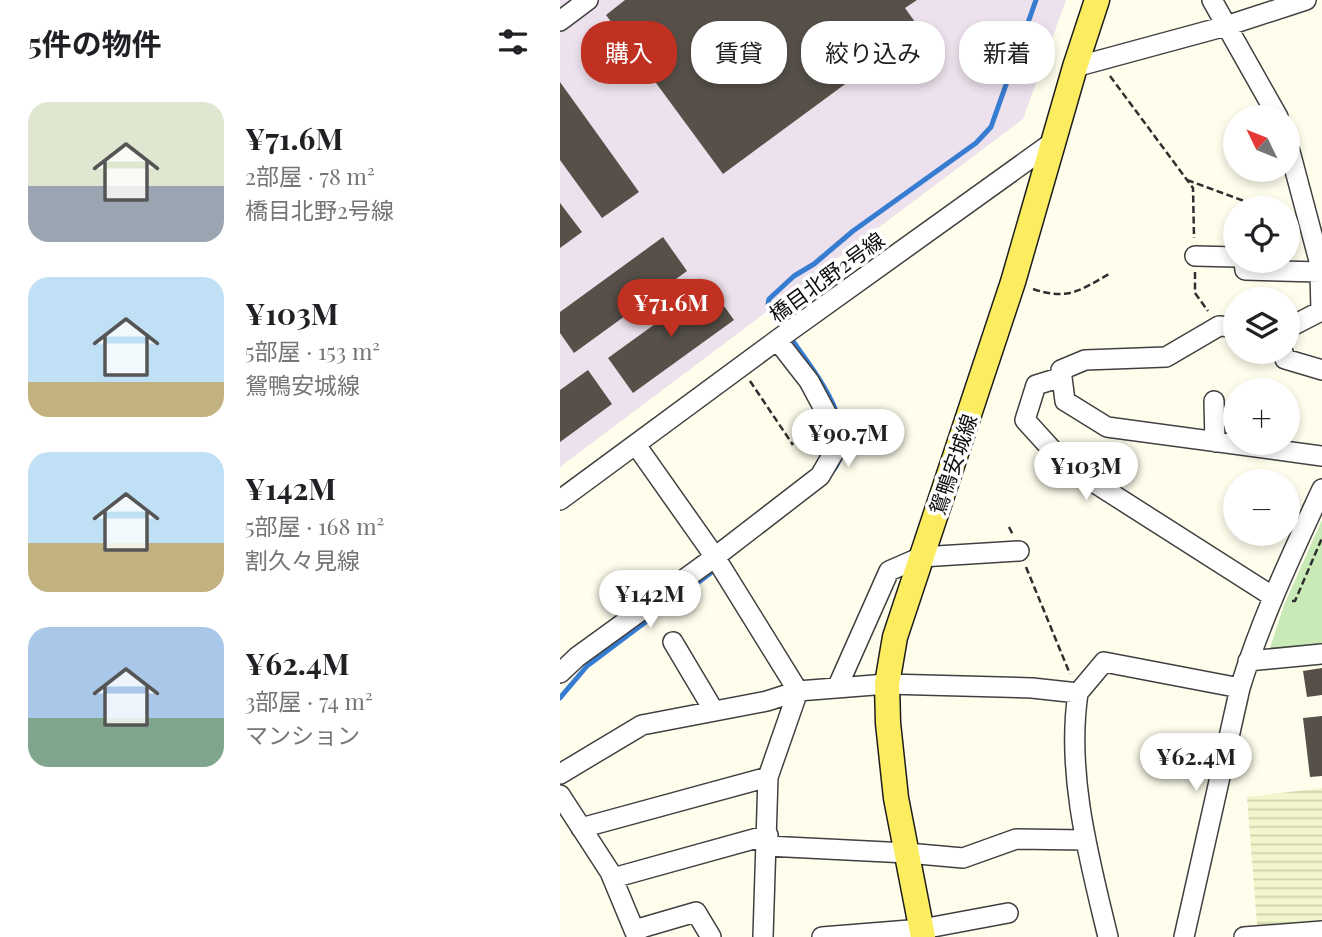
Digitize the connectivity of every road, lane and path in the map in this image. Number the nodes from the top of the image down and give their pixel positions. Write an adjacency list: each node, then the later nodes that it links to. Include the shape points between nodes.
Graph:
1 (589, 0): 5 (street)
2 (1097, 0): 8 (main road, 鴛鴨安城線)
3 (1212, 0): 6 (street)
4 (1306, 0): 6 (street)
5 (560, 21)
6 (1226, 26): 7 (street); 9 (street)
7 (1100, 62): 8 (street); 11 (path)
8 (1075, 67): 10 (main road, 鴛鴨安城線)
9 (1271, 105)
10 (1053, 142): 19 (main road, 鴛鴨安城線); 23 (street, 橋目北野2号線)
11 (1187, 180): 13 (path, via 1255,205); 14 (path, via 1193,188)
12 (1298, 182): 13 (street)
13 (1304, 206): 17 (street)
14 (1195, 256): 15 (street); 21 (path, via 1195,293)
15 (1223, 257)
16 (1300, 271): 17 (street)
17 (1321, 272): 20 (street, via 1321,311)
18 (1111, 273): 19 (path, via 1069,295)
19 (1013, 282): 38 (main road, 鴛鴨安城線)
20 (1300, 322)
21 (1223, 323)
22 (1223, 329): 27 (street, via 1166,357 1085,359 1061,370)
23 (777, 340): 30 (street, 橋目北野2号線); 37 (street, via 809,381 831,422 834,452 821,476)
24 (1300, 363): 25 (street)
25 (1322, 370)
26 (747, 376): 31 (path)
27 (1062, 377): 29 (street, via 1065,401 1107,427); 39 (street, via 1036,385 1025,420 1065,464)
28 (1214, 401): 29 (street)
29 (1215, 442): 32 (street)
30 (636, 444): 34 (street, 橋目北野2号線); 37 (street)
31 (793, 445)
32 (1322, 456)
33 (1322, 489): 39 (street)
34 (560, 500)
35 (1009, 527): 36 (path)
36 (1019, 551): 38 (street); 48 (path)
37 (715, 557): 43 (street); 47 (street)
38 (921, 557): 44 (main road, 鴛鴨安城線, via 894,637); 45 (street, via 889,570)
39 (1272, 596): 42 (street)
40 (673, 642): 49 (street)
41 (1322, 654): 42 (street)
42 (1248, 661): 46 (street)
43 (560, 673)
44 (887, 684): 45 (street); 48 (street); 56 (main road, 鴛鴨安城線, via 896,798)
45 (837, 688): 47 (street)
46 (1240, 688): 48 (street, via 1104,662); 66 (street)
47 (798, 691): 49 (street); 51 (street)
48 (1078, 693): 55 (street, via 1075,755)
49 (714, 711): 50 (street, via 642,725)
50 (560, 774)
51 (768, 777): 53 (street); 54 (street)
52 (560, 795): 53 (street)
53 (581, 828): 57 (street)
54 (767, 840): 56 (street); 57 (street); 63 (street)
55 (1086, 840): 56 (street, via 1016,839 963,858); 65 (street)
56 (907, 853): 60 (main road, 鴛鴨安城線)
57 (613, 878): 61 (street)
58 (1008, 914): 60 (street)
59 (1322, 931): 67 (street)
60 (923, 933): 64 (street)
61 (636, 934): 62 (street, via 695,912)
62 (711, 937)
63 (763, 937)
64 (822, 937)
65 (1108, 937)
66 (1184, 937)
67 (1244, 937)

